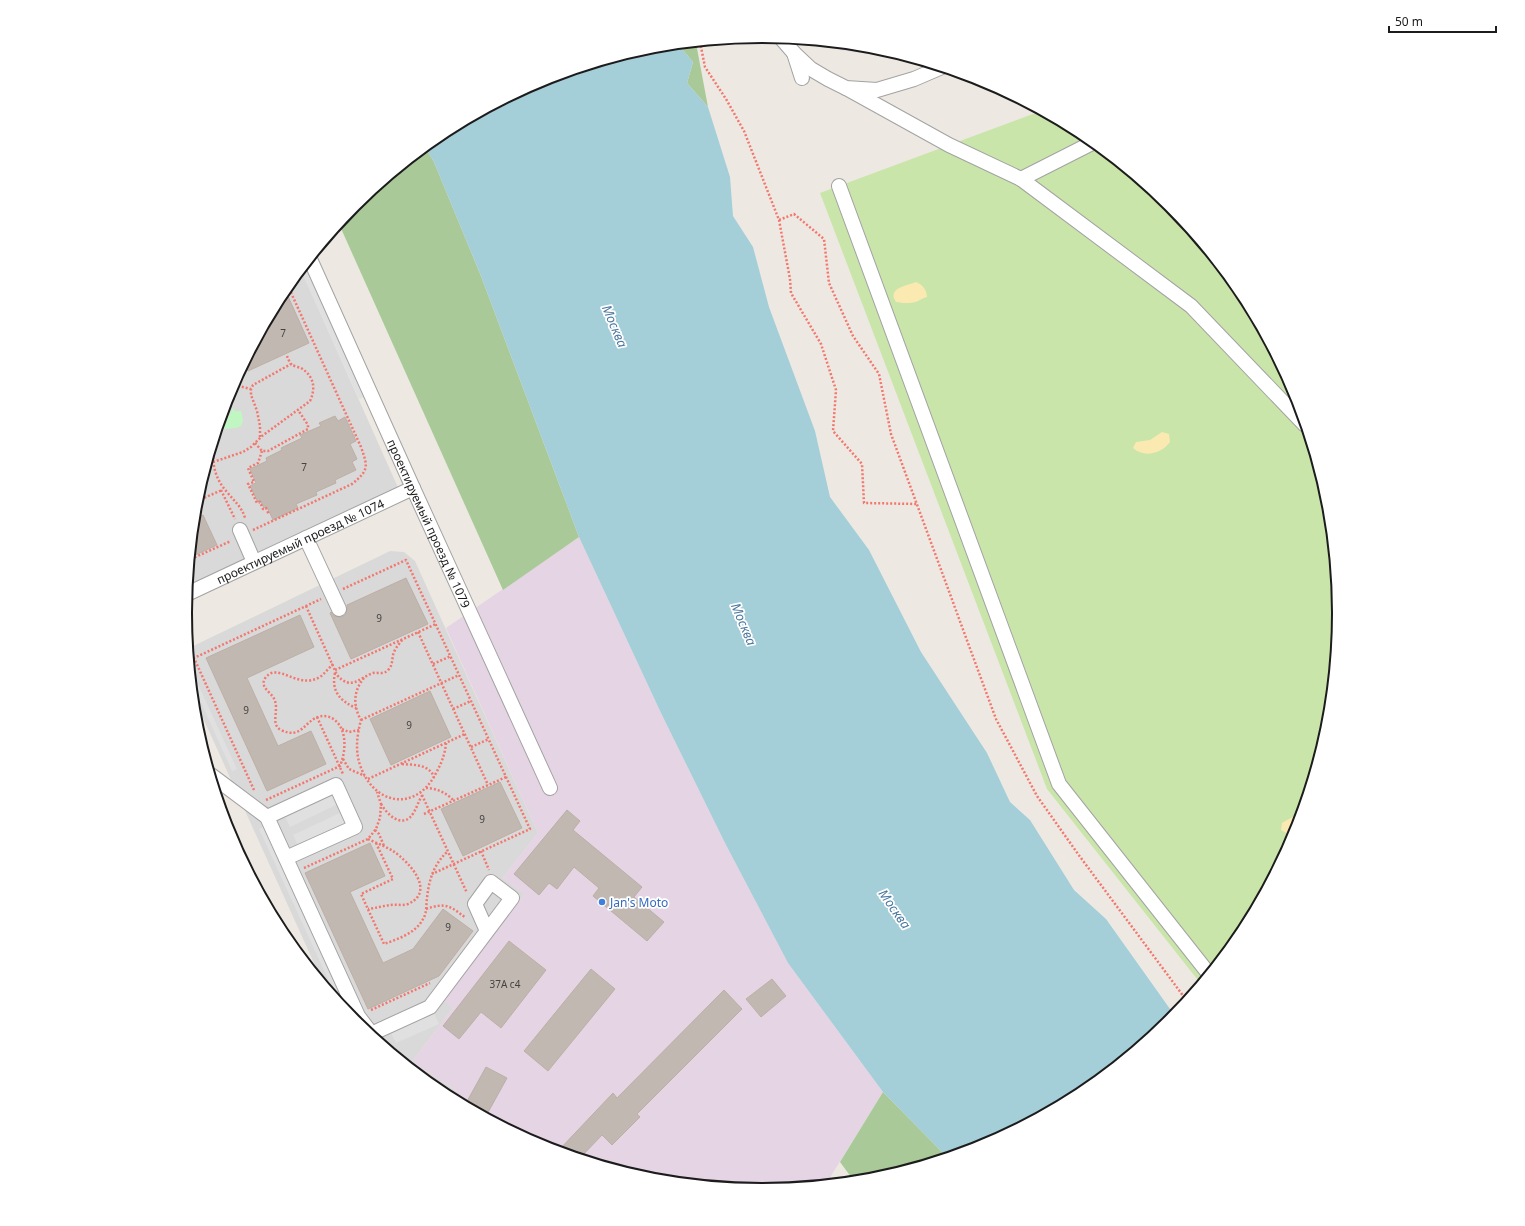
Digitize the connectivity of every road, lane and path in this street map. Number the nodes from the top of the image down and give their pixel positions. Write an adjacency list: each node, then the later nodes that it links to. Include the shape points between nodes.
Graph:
1 (786, 44): 3 (street)
2 (701, 47): 10 (path, via 705,67 744,131)
3 (794, 53): 5 (street); 6 (street, via 811,68)
4 (937, 70): 6 (street, via 877,90)
5 (802, 78)
6 (846, 88): 8 (street, via 949,145)
7 (1088, 145): 8 (street)
8 (1021, 179): 18 (street, via 1191,306)
9 (839, 186): 94 (street, via 1059,784)
10 (779, 220): 26 (path, via 794,214 824,239 829,283 853,336 879,374 891,434); 26 (path, via 791,293 821,344 836,390 833,431 862,464 864,503)
11 (312, 264): 23 (street, проектируемый проезд № 1079)
12 (291, 293): 28 (path, via 361,447 366,459 366,470 352,484)
13 (287, 356): 14 (path)
14 (291, 364): 16 (path, via 253,385); 17 (path, via 307,372 313,384 310,401)
15 (240, 386): 16 (path)
16 (251, 389): 19 (path, via 260,426)
17 (298, 410): 19 (path); 21 (path, via 308,429 268,451)
18 (1297, 417)
19 (260, 438): 20 (path)
20 (255, 443): 21 (path); 22 (path, via 243,452)
21 (262, 451): 27 (path, via 258,463 248,468 254,482 248,484 257,503 260,502)
22 (213, 462): 24 (path)
23 (413, 488): 29 (street, проектируемый проезд № 1074); 69 (street, проектируемый проезд № 1079)
24 (223, 490): 25 (path); 28 (path); 28 (path, via 243,512)
25 (204, 498)
26 (918, 504): 96 (path, via 996,719 1037,796)
27 (269, 515)
28 (244, 532): 30 (path); 31 (street)
29 (306, 538): 31 (street, проектируемый проезд № 1074); 33 (street)
30 (196, 557)
31 (254, 562): 32 (street, проектируемый проезд № 1074)
32 (193, 591)
33 (332, 594): 34 (path); 35 (street); 36 (path, via 406,560)
34 (306, 606): 40 (path); 42 (path)
35 (339, 609)
36 (436, 624): 37 (path); 39 (path)
37 (418, 632): 38 (path); 43 (path)
38 (402, 640): 44 (path); 46 (path, via 394,651 388,671)
39 (450, 656): 43 (path); 45 (path)
40 (195, 658)
41 (195, 660): 71 (path)
42 (332, 664): 44 (path); 52 (path, via 325,673 312,680 296,680 277,672 270,674 264,685 276,701 275,718 280,730 298,732 317,717 324,716 338,722)
43 (433, 664): 47 (path)
44 (336, 670): 46 (path, via 336,675 340,679 348,682 356,683); 49 (path, via 334,686 337,695)
45 (459, 675): 47 (path); 48 (path)
46 (364, 678): 49 (path, via 355,694)
47 (441, 683): 50 (path); 51 (path)
48 (471, 701): 50 (path); 55 (path)
49 (356, 708): 51 (path)
50 (453, 709): 54 (path)
51 (361, 720): 53 (path)
52 (342, 728): 53 (path, via 349,732); 58 (path)
53 (359, 730): 62 (path, via 358,751)
54 (465, 734): 56 (path); 57 (path)
55 (489, 739): 57 (path); 64 (path)
56 (446, 743): 59 (path); 63 (path, via 441,764)
57 (471, 747): 67 (path)
58 (343, 759): 60 (path); 77 (path, via 340,766 260,802)
59 (401, 764): 63 (path, via 429,769); 66 (path)
60 (349, 770): 61 (path); 62 (path)
61 (348, 775)
62 (365, 776): 66 (path)
63 (434, 777): 68 (path)
64 (506, 777): 67 (path); 83 (path, via 530,829)
65 (218, 779): 77 (street)
66 (368, 779): 70 (path)
67 (488, 785): 73 (path)
68 (427, 788): 70 (path, via 409,799 398,800); 72 (path); 73 (path, via 448,795)
69 (550, 788)
70 (377, 792): 74 (path)
71 (257, 795)
72 (422, 795): 74 (path, via 413,814 402,820 390,817); 75 (path)
73 (454, 801): 75 (path)
74 (380, 804): 78 (path, via 380,818)
75 (430, 812): 76 (path); 82 (path)
76 (424, 814)
77 (267, 817): 84 (street); 84 (street, via 336,785 355,827)
78 (375, 830): 79 (path); 81 (path)
79 (368, 839): 80 (path); 86 (path)
80 (376, 843): 81 (path); 90 (path, via 393,879 361,894)
81 (384, 846): 90 (path, via 409,864 421,890 418,896 406,905)
82 (448, 851): 85 (path); 88 (path, via 440,858)
83 (481, 851): 85 (path); 87 (path)
84 (286, 858): 97 (street)
85 (454, 864): 88 (path); 89 (path)
86 (300, 870)
87 (491, 872)
88 (432, 874): 91 (path)
89 (470, 898)
90 (368, 909): 91 (path, via 384,944 416,928 424,919)
91 (426, 909): 92 (path, via 449,906)
92 (470, 922)
93 (487, 931): 99 (street, via 430,1007)
94 (1206, 971)
95 (434, 982): 98 (path)
96 (1184, 996)
97 (357, 1014)
98 (358, 1016)
99 (377, 1033)

